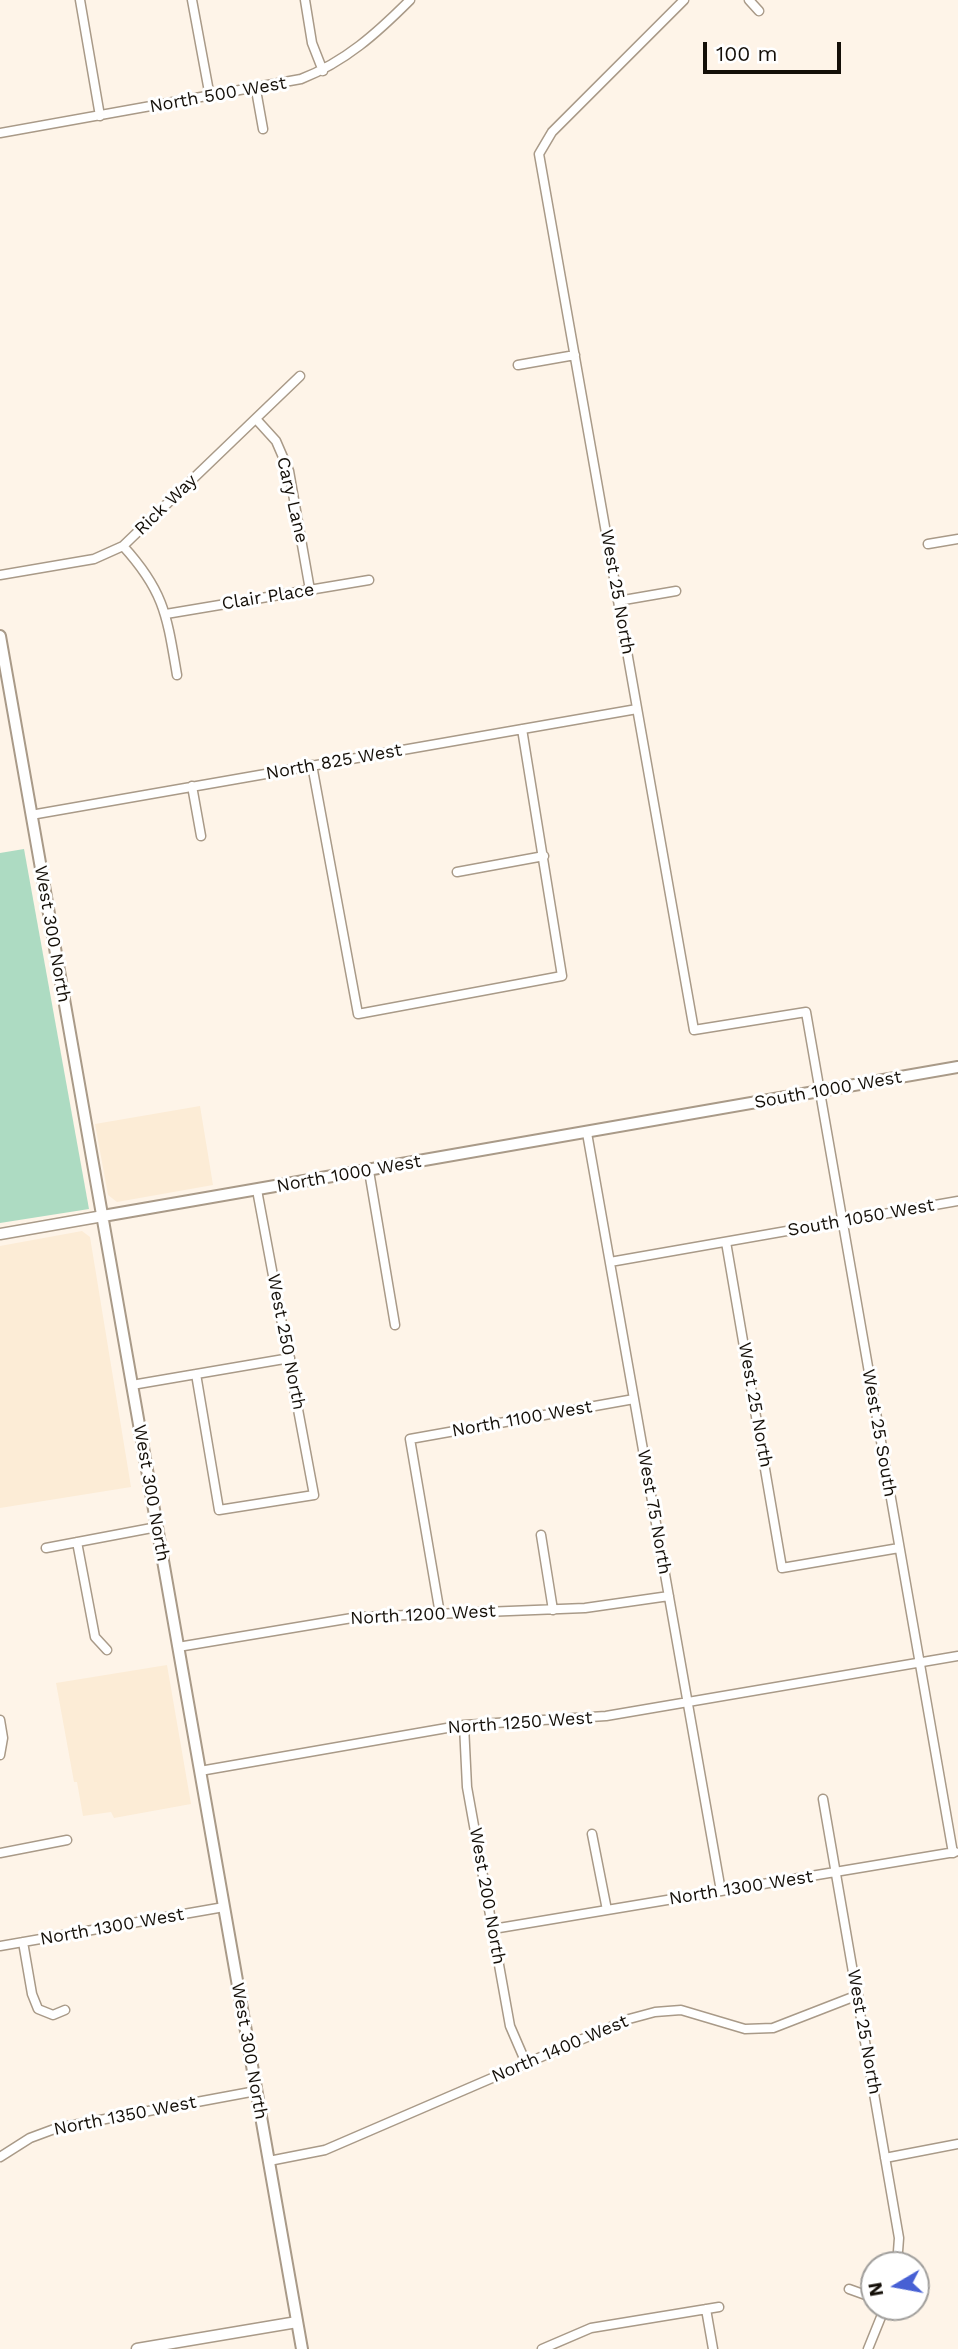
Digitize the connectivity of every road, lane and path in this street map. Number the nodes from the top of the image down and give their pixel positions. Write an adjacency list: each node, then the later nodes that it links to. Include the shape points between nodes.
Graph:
1 (80, 0): 11 (street)
2 (192, 0): 10 (street)
3 (305, 0): 8 (street, via 312,43)
4 (410, 0): 8 (street, North 500 West, via 374,35)
5 (684, 0): 14 (street, West 25 North, via 552,132 539,154)
6 (749, 0): 7 (street)
7 (759, 11)
8 (323, 71): 9 (street, North 500 West)
9 (256, 90): 10 (street, North 500 West); 12 (street)
10 (210, 97): 11 (street, North 500 West)
11 (100, 116): 13 (street, North 500 West)
12 (263, 129)
13 (0, 132)
14 (575, 355): 15 (street); 25 (street, West 25 North)
15 (518, 365)
16 (300, 376): 17 (street, Rick Way)
17 (256, 419): 20 (street, Rick Way); 23 (street, Cary Lane, via 276,442 289,471)
18 (958, 539): 19 (street)
19 (928, 544)
20 (123, 546): 21 (street, Rick Way, via 94,559); 26 (street, via 151,579)
21 (0, 575)
22 (369, 580): 23 (street, Clair Place)
23 (310, 590): 26 (street, Clair Place)
24 (676, 592): 25 (street)
25 (618, 601): 29 (street, West 25 North)
26 (166, 614): 28 (street)
27 (0, 636): 33 (main road, West 300 North)
28 (177, 675)
29 (637, 709): 30 (street, North 825 West); 37 (street, West 25 North, via 694,1030)
30 (522, 729): 31 (street, North 825 West); 35 (street)
31 (312, 765): 32 (street, North 825 West); 35 (street, via 358,1014 562,976)
32 (192, 786): 33 (street, North 825 West); 34 (street)
33 (31, 815): 45 (main road, West 300 North)
34 (201, 836)
35 (544, 856): 36 (street)
36 (457, 872)
37 (806, 1012): 39 (street, West 25 South)
38 (958, 1067): 39 (main road, South 1000 West)
39 (818, 1091): 40 (main road, South 1000 West); 46 (street, West 25 South)
40 (698, 1113): 41 (main road, North 1000 West)
41 (587, 1133): 42 (main road, North 1000 West); 49 (street, West 75 North)
42 (369, 1171): 43 (main road, North 1000 West); 50 (street)
43 (257, 1190): 45 (main road, North 1000 West); 51 (street, West 250 North)
44 (958, 1201): 46 (street, South 1050 West)
45 (103, 1216): 47 (street, North 1000 West); 53 (main road, West 300 North)
46 (842, 1222): 48 (street, South 1050 West); 59 (street, West 25 South)
47 (0, 1234)
48 (726, 1242): 49 (street, South 1050 West); 59 (street, West 25 North, via 782,1568)
49 (610, 1262): 54 (street, West 75 North)
50 (395, 1325)
51 (290, 1358): 52 (street); 52 (street, West 250 North, via 314,1495 219,1510)
52 (196, 1374): 53 (street)
53 (132, 1385): 55 (main road, West 300 North)
54 (634, 1399): 60 (street, West 75 North); 62 (street, North 1100 West, via 410,1439)
55 (157, 1527): 57 (street); 63 (main road, West 300 North)
56 (541, 1535): 61 (street)
57 (77, 1542): 58 (street); 64 (street, via 95,1637)
58 (46, 1548)
59 (899, 1548): 66 (street, West 25 South)
60 (669, 1596): 61 (street, North 1200 West); 67 (street, West 75 North)
61 (553, 1610): 62 (street, North 1200 West)
62 (440, 1614): 63 (street, North 1200 West, via 323,1621)
63 (178, 1647): 71 (main road, West 300 North)
64 (107, 1650)
65 (958, 1656): 66 (street, North 1250 West)
66 (919, 1662): 67 (street, North 1250 West); 75 (street, West 25 South)
67 (688, 1702): 69 (street, North 1250 West, via 606,1716); 78 (street, West 75 North)
68 (0, 1720): 70 (street)
69 (464, 1725): 71 (street, North 1250 West); 81 (street, West 200 North, via 467,1787)
70 (0, 1755)
71 (200, 1770): 79 (main road, West 300 North)
72 (823, 1799): 77 (street, West 25 North)
73 (592, 1834): 80 (street)
74 (67, 1840): 76 (street)
75 (955, 1852): 77 (street, North 1300 West)
76 (0, 1853)
77 (836, 1872): 78 (street, North 1300 West); 84 (street, West 25 North)
78 (722, 1891): 80 (street, North 1300 West)
79 (224, 1907): 82 (street, North 1300 West); 87 (main road, West 300 North)
80 (607, 1910): 81 (street, North 1300 West)
81 (493, 1929): 86 (street, West 200 North, via 510,2026)
82 (23, 1942): 83 (street, North 1300 West); 85 (street, via 38,2009 52,2015)
83 (0, 1946)
84 (858, 1995): 86 (street, North 1400 West, via 773,2028 745,2029 681,2010 654,2012); 90 (street, West 25 North)
85 (65, 2010)
86 (526, 2063): 91 (street, North 1400 West, via 325,2150)
87 (256, 2091): 89 (street, North 1350 West, via 57,2128); 91 (main road, West 300 North)
88 (958, 2144): 90 (street)
89 (1, 2154)
90 (886, 2158): 92 (street, West 25 North)
91 (269, 2161): 98 (main road, West 300 North)
92 (898, 2251)
93 (849, 2289): 94 (street)
94 (860, 2293)
95 (719, 2307): 96 (street)
96 (706, 2309): 101 (street, via 591,2328); 102 (street)
97 (879, 2321): 103 (street)
98 (297, 2322): 99 (street); 100 (main road, West 300 North)
99 (137, 2349)
100 (302, 2349)
101 (542, 2349)
102 (713, 2349)
103 (868, 2349)

